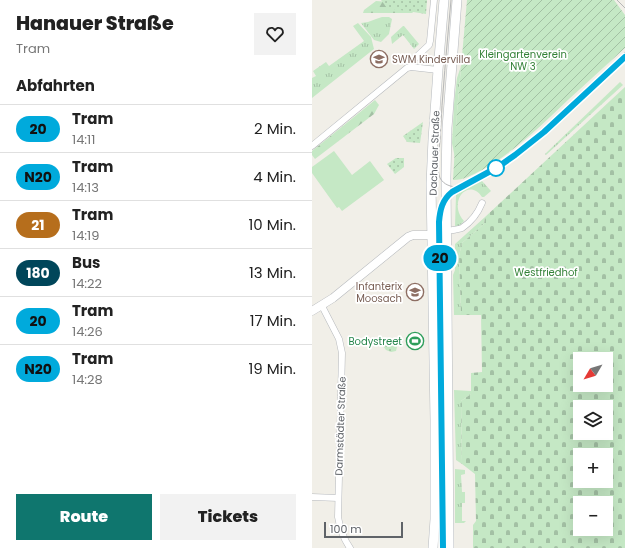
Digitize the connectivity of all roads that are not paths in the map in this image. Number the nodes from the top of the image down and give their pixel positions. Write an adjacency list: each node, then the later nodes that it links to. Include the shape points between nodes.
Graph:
1 (434, 0): 4 (street, via 429,45 413,60)
2 (444, 0): 5 (main road, Dachauer Straße)
3 (457, 0): 6 (main road, Dachauer Straße)
4 (411, 67): 5 (street); 7 (street)
5 (438, 70): 6 (main road); 10 (main road, Dachauer Straße, via 433,139)
6 (452, 72): 9 (main road, Dachauer Straße, via 447,128)
7 (312, 146)
8 (482, 203): 9 (street, via 473,218 463,227)
9 (446, 231): 10 (main road); 17 (main road, Dachauer Straße)
10 (433, 235): 11 (street, via 408,237); 16 (main road, Dachauer Straße)
11 (322, 306): 12 (street); 14 (street, Darmstädter Straße, via 339,339 342,353)
12 (312, 311)
13 (312, 496): 14 (street)
14 (338, 498): 15 (street, Darmstädter Straße, via 340,530)
15 (350, 548)
16 (433, 548)
17 (450, 548)

